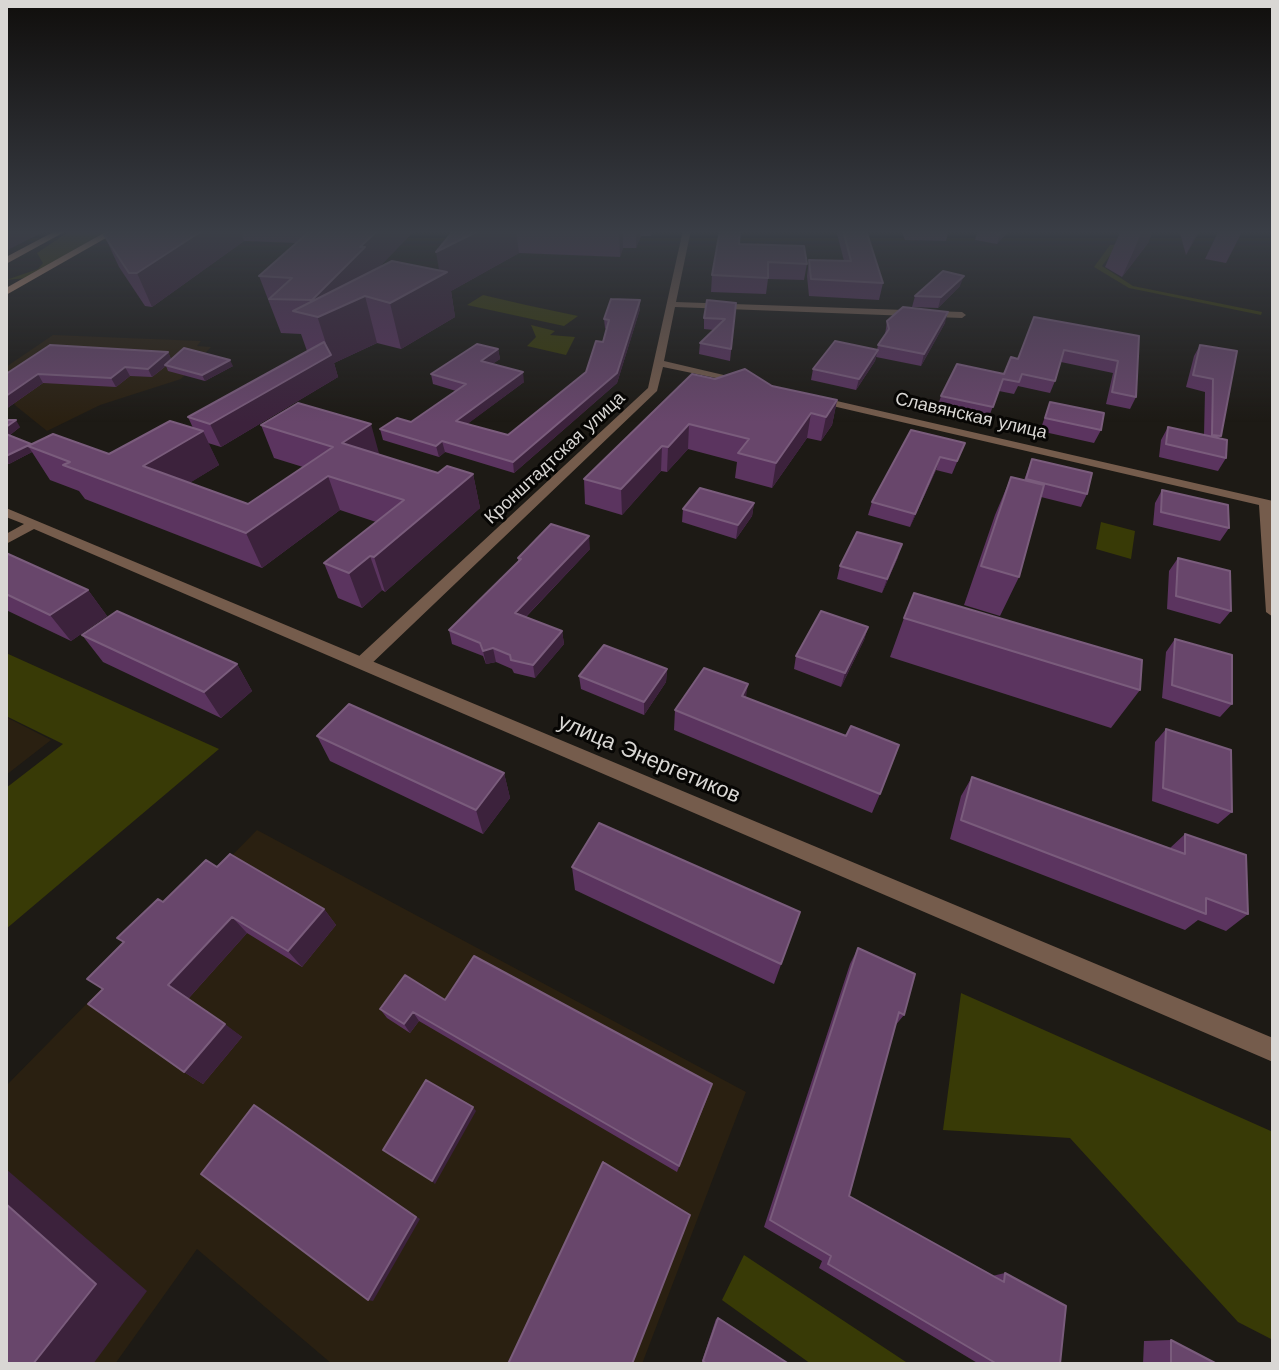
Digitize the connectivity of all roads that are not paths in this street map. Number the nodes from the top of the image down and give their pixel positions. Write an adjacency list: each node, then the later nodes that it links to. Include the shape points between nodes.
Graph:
1 (675, 294): 2 (street, Кронштадтская улица)
2 (673, 304): 3 (street); 4 (street, Кронштадтская улица)
3 (962, 315)
4 (660, 363): 5 (street); 12 (street, Кронштадтская улица, via 653,389)
5 (751, 384)
6 (806, 397): 7 (street, Славянская улица)
7 (1269, 504): 11 (street)
8 (6, 512): 9 (street, улица Энергетиков)
9 (33, 524): 10 (street); 12 (street, улица Энергетиков)
10 (6, 540)
11 (1273, 612)
12 (362, 663): 13 (street, улица Энергетиков)
13 (1273, 1050)

